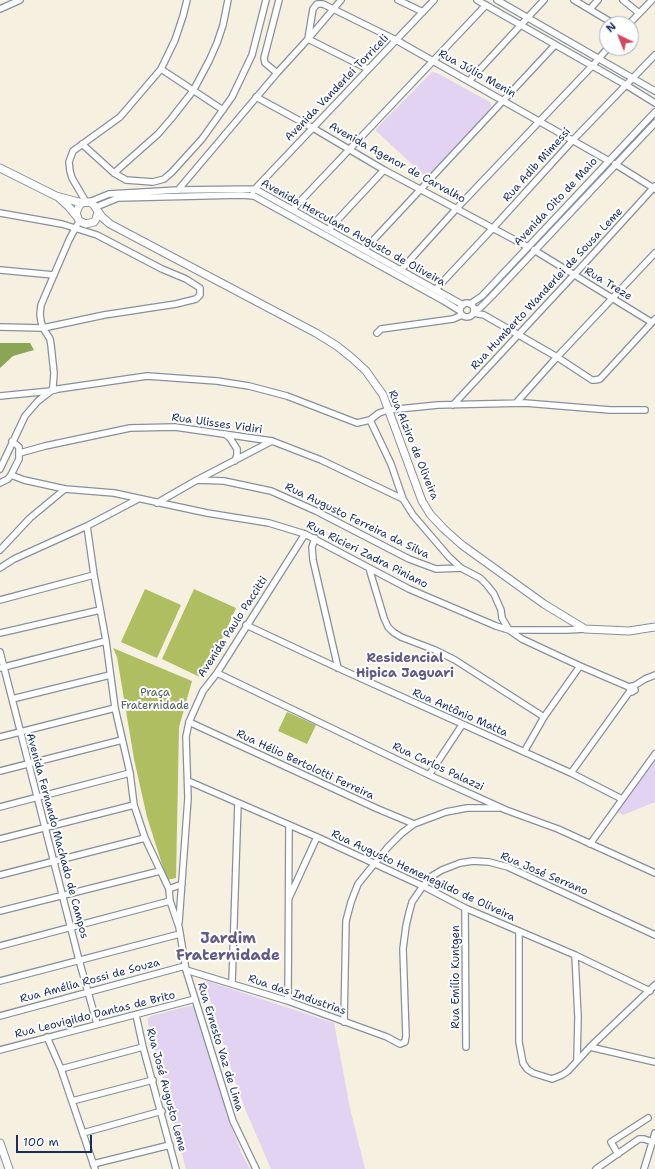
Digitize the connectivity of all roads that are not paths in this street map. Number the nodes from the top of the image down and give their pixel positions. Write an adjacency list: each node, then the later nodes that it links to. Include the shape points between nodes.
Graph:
1 (20, 0): 17 (street)
2 (187, 0): 33 (street, via 175,40)
3 (228, 0): 39 (street, via 217,42)
4 (266, 0): 44 (street, via 252,55)
5 (279, 0): 35 (street, via 264,58 265,63)
6 (341, 0): 18 (street)
7 (398, 0): 20 (street)
8 (434, 0): 20 (street, Avenida Vanderlei Torriceli)
9 (478, 0): 16 (street)
10 (497, 0): 24 (street)
11 (544, 0): 24 (street)
12 (574, 0): 19 (street)
13 (598, 0): 19 (street)
14 (623, 0): 21 (street)
15 (652, 0): 21 (street)
16 (486, 5): 25 (street); 31 (street)
17 (0, 9)
18 (334, 9): 26 (street); 26 (street, Rua Júlio Menin, via 317,4); 27 (street, Rua Júlio Menin)
19 (590, 9): 22 (street)
20 (423, 12): 27 (street, Avenida Vanderlei Torriceli)
21 (639, 13): 23 (street)
22 (601, 16)
23 (636, 16)
24 (528, 18): 25 (street); 30 (street)
25 (521, 25): 28 (street); 37 (street)
26 (308, 39): 34 (street); 35 (street)
27 (396, 40): 31 (street, Rua Júlio Menin); 34 (street, Avenida Vanderlei Torriceli)
28 (555, 44): 32 (street); 42 (street)
29 (655, 55): 36 (street, Rua Adib Mimessi)
30 (599, 58): 32 (street); 36 (street)
31 (433, 61): 37 (street, Rua Júlio Menin); 51 (street)
32 (593, 65): 38 (street); 46 (street)
33 (161, 69): 39 (street); 50 (street, via 120,117)
34 (368, 70): 48 (street, Avenida Vanderlei Torriceli)
35 (277, 73): 41 (street)
36 (632, 78): 38 (street, Rua Adib Mimessi); 40 (street)
37 (469, 81): 42 (street, Rua Júlio Menin)
38 (626, 85): 43 (street); 49 (street, Rua Adib Mimessi)
39 (192, 90): 44 (street); 56 (street, via 158,134)
40 (655, 91)
41 (256, 97): 48 (street, Avenida Agenor de Carvalho); 60 (street)
42 (504, 100): 46 (street, Rua Júlio Menin); 59 (street)
43 (655, 103)
44 (223, 110): 56 (street, via 202,139 164,179 154,182 132,182)
45 (655, 112): 52 (street, Avenida Oito de Maio)
46 (540, 121): 49 (street, Rua Júlio Menin); 64 (street)
47 (655, 122): 53 (street, Avenida Oito de Maio)
48 (313, 128): 51 (street, Avenida Agenor de Carvalho); 58 (street, Avenida Vanderlei Torriceli)
49 (573, 140): 52 (street, Rua Júlio Menin); 72 (street, Rua Adib Mimessi)
50 (82, 144): 56 (street); 63 (street, via 73,151 69,162 72,178)
51 (349, 150): 55 (street, Avenida Agenor de Carvalho); 66 (street)
52 (609, 161): 74 (street, Avenida Oito de Maio)
53 (615, 164): 57 (street); 76 (street, Avenida Oito de Maio)
54 (0, 168): 61 (main road, Rua Alziro de Oliveira)
55 (384, 170): 59 (street, Avenida Agenor de Carvalho); 73 (street)
56 (114, 173)
57 (654, 188): 81 (street, Rua Humberto Wanderlei de Sousa Leme)
58 (255, 189): 60 (street, Avenida Herculano Augusto de Oliveira); 62 (street, Avenida Vanderlei Torriceli); 66 (street, Avenida Herculano Augusto de Oliveira)
59 (421, 189): 64 (street, Avenida Agenor de Carvalho); 75 (street)
60 (178, 190): 63 (street, Avenida Herculano Augusto de Oliveira, via 109,194)
61 (56, 196): 63 (main road, Rua Alziro de Oliveira); 68 (main road, Rua Alziro de Oliveira)
62 (250, 196): 65 (street, Avenida Herculano Augusto de Oliveira, via 118,198); 87 (street, Avenida Herculano Augusto de Oliveira, via 259,198 444,301)
63 (86, 203): 65 (main road, Rua Alziro de Oliveira); 68 (main road, via 77,209)
64 (457, 208): 72 (street, Avenida Agenor de Carvalho); 79 (street)
65 (97, 209): 69 (main road, via 96,219); 70 (main road, Rua Alziro de Oliveira)
66 (293, 209): 73 (street, Avenida Herculano Augusto de Oliveira)
67 (0, 213): 71 (street)
68 (78, 219): 69 (main road, Rua Alziro de Oliveira); 71 (street)
69 (90, 224): 70 (main road, Rua Alziro de Oliveira)
70 (110, 224): 98 (main road, Rua Alziro de Oliveira, via 337,346 366,371 383,395)
71 (75, 228): 80 (street); 90 (street, via 104,238 186,279 200,288 200,295 190,301)
72 (493, 228): 74 (street, Avenida Agenor de Carvalho); 82 (street, Rua Adib Mimessi)
73 (329, 229): 75 (street, Avenida Herculano Augusto de Oliveira)
74 (528, 247): 84 (street, Avenida Oito de Maio, via 482,296)
75 (365, 249): 79 (street, Avenida Herculano Augusto de Oliveira)
76 (534, 250): 81 (street, Rua Treze); 86 (street, Avenida Oito de Maio, via 484,305)
77 (655, 253): 83 (street)
78 (0, 270): 80 (street)
79 (401, 270): 82 (street, Avenida Herculano Augusto de Oliveira)
80 (54, 275): 90 (street, via 41,305)
81 (574, 275): 83 (street, Rua Treze); 92 (street, Rua Humberto Wanderlei de Sousa Leme)
82 (436, 289): 85 (street, Avenida Herculano Augusto de Oliveira)
83 (612, 298): 88 (street, Rua Treze); 93 (street)
84 (470, 304): 85 (street, Avenida Oito de Maio); 86 (street)
85 (463, 305): 87 (street)
86 (474, 311): 87 (street, Avenida Oito de Maio, via 469,317); 92 (street)
87 (461, 313): 91 (street, via 454,319 381,328)
88 (653, 321): 93 (street, via 598,380 592,380)
89 (0, 327): 90 (street)
90 (43, 328): 94 (street, via 51,345 54,373)
91 (377, 333)
92 (517, 335): 93 (street); 97 (street, Rua Humberto Wanderlei de Sousa Leme)
93 (557, 358): 96 (street)
94 (51, 391): 95 (street); 100 (street, via 147,376 209,380 249,386 286,396 349,421 362,423); 102 (street, via 28,412)
95 (0, 396)
96 (516, 403): 97 (street); 99 (street)
97 (453, 405): 98 (street)
98 (388, 410): 100 (street); 126 (main road, Rua Alziro de Oliveira, via 422,501 444,530 544,604)
99 (645, 410)
100 (370, 420): 112 (street, via 391,464)
101 (224, 434): 103 (street, Rua Ulisses Vidiri); 104 (street, Rua Ulisses Vidiri, via 175,427 130,428); 105 (street, via 237,449)
102 (12, 441): 104 (street, via 18,445); 106 (street)
103 (272, 441): 105 (street); 112 (street, Rua Ulisses Vidiri, via 321,460)
104 (20, 452): 107 (street)
105 (235, 461): 108 (street)
106 (0, 469)
107 (11, 475): 109 (street); 110 (street, Rua Ricieri Zadra Piniano)
108 (198, 480): 113 (street); 120 (street, Rua Augusto Ferreira da Silva, via 224,481 271,491 408,560 436,569)
109 (0, 483)
110 (65, 489): 111 (street, Rua Ricieri Zadra Piniano, via 114,493); 117 (street, via 30,518)
111 (138, 499): 113 (street, Rua Ricieri Zadra Piniano); 114 (street)
112 (403, 499): 120 (street, via 419,522)
113 (158, 503): 115 (street, Rua Ricieri Zadra Piniano, via 269,523)
114 (87, 526): 118 (street, via 14,559); 121 (street)
115 (305, 534): 116 (street, Rua Ricieri Zadra Piniano); 124 (street, Avenida Paulo Paccitti)
116 (315, 538): 119 (street, Rua Ricieri Zadra Piniano); 133 (street, via 312,547 313,560)
117 (0, 550)
118 (0, 568)
119 (369, 568): 127 (street, Rua Ricieri Zadra Piniano, via 409,589); 140 (street, via 384,618 392,632 455,660)
120 (461, 568): 127 (street, via 480,578 494,594)
121 (94, 575): 122 (street); 123 (street)
122 (0, 600)
123 (100, 610): 128 (street); 129 (street)
124 (246, 625): 133 (street, Rua Antônio Matta); 134 (street, Avenida Paulo Paccitti)
125 (655, 627): 126 (main road, Rua Alziro de Oliveira, via 629,631)
126 (585, 629): 127 (street, Rua Ricieri Zadra Piniano)
127 (509, 630): 131 (street)
128 (0, 634)
129 (106, 641): 132 (street); 135 (street)
130 (0, 652): 132 (street, Avenida Fernando Machado de Campos)
131 (580, 666): 137 (street); 140 (street)
132 (2, 667): 138 (street, Avenida Fernando Machado de Campos)
133 (338, 668): 142 (street, Rua Antônio Matta)
134 (217, 673): 141 (street, Avenida Paulo Paccitti, via 203,691); 152 (street, Rua Carlos Palazzi)
135 (110, 675): 138 (street); 139 (street)
136 (655, 675): 137 (street)
137 (631, 688): 151 (street)
138 (12, 699): 143 (street, Avenida Fernando Machado de Campos)
139 (115, 708): 143 (street); 145 (street)
140 (544, 717): 146 (street)
141 (189, 722): 153 (street, Avenida Paulo Paccitti, via 186,737); 160 (street, Rua Hélio Bertolotti Ferreira)
142 (462, 725): 146 (street, Rua Antônio Matta); 152 (street)
143 (20, 732): 144 (street); 148 (street, Avenida Fernando Machado de Campos)
144 (0, 737)
145 (122, 740): 148 (street); 150 (street)
146 (524, 752): 151 (street, Rua Antônio Matta)
147 (655, 754): 155 (street)
148 (29, 764): 149 (street); 154 (street, Avenida Fernando Machado de Campos)
149 (0, 771)
150 (130, 773): 154 (street); 157 (street)
151 (571, 773): 155 (street, Rua Antônio Matta)
152 (429, 775): 159 (street, Rua Carlos Palazzi)
153 (188, 781): 156 (street, Rua Augusto Hemenegildo de Oliveira); 172 (street, Avenida Paulo Paccitti)
154 (37, 797): 158 (street); 162 (street, Avenida Fernando Machado de Campos)
155 (622, 799): 166 (street)
156 (238, 803): 161 (street, Rua Augusto Hemenegildo de Oliveira); 190 (street)
157 (134, 805): 162 (street); 164 (street)
158 (0, 807)
159 (506, 810): 160 (street, via 494,807 467,808 446,812); 166 (street, Rua Carlos Palazzi)
160 (414, 824): 168 (street)
161 (288, 825): 163 (street, Rua Augusto Hemenegildo de Oliveira); 176 (street)
162 (45, 828): 165 (street); 167 (street, Avenida Fernando Machado de Campos)
163 (317, 837): 168 (street, Rua Augusto Hemenegildo de Oliveira); 176 (street)
164 (145, 838): 167 (street); 169 (street)
165 (0, 839)
166 (590, 844): 170 (street, Rua Carlos Palazzi)
167 (54, 861): 171 (street); 175 (street, Avenida Fernando Machado de Campos)
168 (373, 864): 173 (street, Rua Augusto Hemenegildo de Oliveira); 198 (street, via 358,884 350,902 346,921)
169 (160, 871): 174 (street); 175 (street)
170 (655, 873)
171 (0, 875)
172 (182, 884): 174 (street); 181 (street, Avenida Paulo Paccitti)
173 (423, 886): 178 (street, Rua Augusto Hemenegildo de Oliveira); 184 (street, Rua José Serrano, via 432,876 460,863 489,862 508,867); 201 (street, Rua José Serrano, via 412,902 406,926 406,1036 405,1042)
174 (169, 889): 177 (street)
175 (63, 895): 179 (street); 180 (street, Avenida Fernando Machado de Campos)
176 (288, 900): 195 (street)
177 (170, 901): 180 (street); 181 (street)
178 (465, 908): 182 (street, Rua Augusto Hemenegildo de Oliveira); 203 (street, Rua Emílio Kuntgen)
179 (0, 911)
180 (71, 927): 185 (street); 187 (street, Avenida Fernando Machado de Campos)
181 (179, 927): 183 (street, Rua Ernesto Vaz de Lima)
182 (519, 931): 186 (street, Rua Augusto Hemenegildo de Oliveira); 206 (street, via 519,1042 522,1057 527,1068 533,1073 552,1079 562,1075)
183 (180, 934): 187 (street); 188 (street, Rua Ernesto Vaz de Lima)
184 (655, 935)
185 (0, 946)
186 (575, 956): 192 (street, Rua Augusto Hemenegildo de Oliveira); 206 (street)
187 (79, 960): 189 (street); 193 (street, Avenida Fernando Machado de Campos)
188 (186, 968): 190 (street, Rua das Industrias); 193 (street, Rua Amélia Rossi de Souza); 194 (street, Rua Ernesto Vaz de Lima)
189 (0, 980)
190 (232, 983): 195 (street, Rua das Industrias)
191 (655, 985): 192 (street)
192 (650, 991): 204 (street)
193 (88, 993): 197 (street, Rua Amélia Rossi de Souza); 199 (street, Avenida Fernando Machado de Campos)
194 (195, 999): 196 (street, Rua Leovigildo Dantas de Brito); 224 (street, Rua Ernesto Vaz de Lima, via 233,1121)
195 (288, 1001): 198 (street, Rua das Industrias)
196 (136, 1015): 199 (street, Rua Leovigildo Dantas de Brito); 202 (street, Rua José Augusto Leme)
197 (0, 1016)
198 (344, 1022): 201 (street, Rua das Industrias)
199 (97, 1024): 200 (street, Rua Leovigildo Dantas de Brito)
200 (47, 1037): 205 (street, Rua Leovigildo Dantas de Brito); 208 (street)
201 (400, 1044)
202 (144, 1047): 208 (street); 209 (street, Rua José Augusto Leme)
203 (466, 1047)
204 (590, 1047): 206 (street); 207 (street)
205 (0, 1050)
206 (577, 1061)
207 (655, 1062)
208 (61, 1069): 210 (street)
209 (153, 1080): 210 (street); 211 (street, Rua José Augusto Leme)
210 (72, 1101): 213 (street)
211 (162, 1111): 213 (street); 217 (street, Rua José Augusto Leme)
212 (648, 1118): 218 (street, via 611,1142)
213 (83, 1133): 220 (street)
214 (655, 1133): 215 (street)
215 (653, 1142): 218 (street, via 639,1139); 226 (street)
216 (0, 1143): 222 (main road)
217 (170, 1144): 220 (street); 223 (street, Rua José Augusto Leme)
218 (618, 1154): 225 (street)
219 (0, 1158): 221 (main road)
220 (94, 1167)
221 (4, 1169)
222 (9, 1169)
223 (176, 1169)
224 (256, 1169)
225 (596, 1169)
226 (644, 1169)

